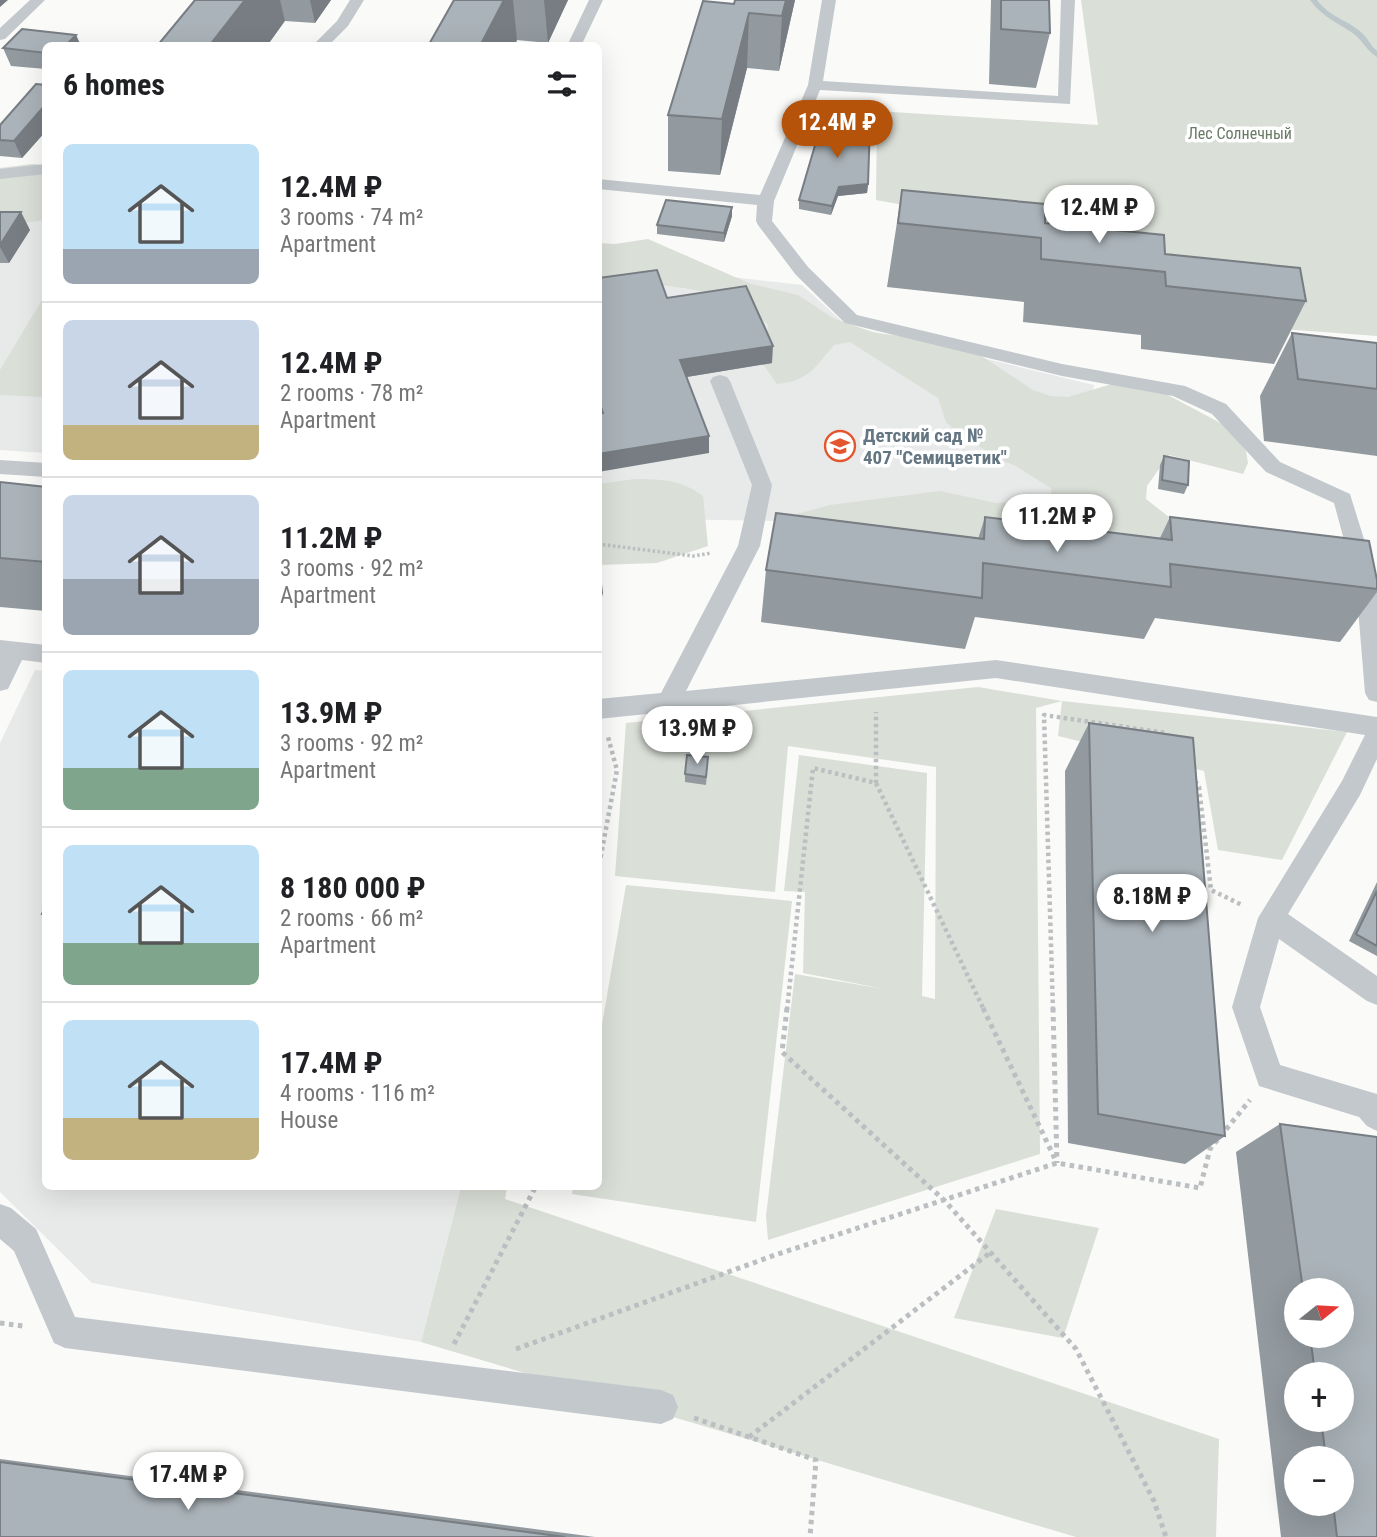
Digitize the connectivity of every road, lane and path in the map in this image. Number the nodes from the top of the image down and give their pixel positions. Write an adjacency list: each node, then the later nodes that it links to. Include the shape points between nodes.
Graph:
1 (38, 0): 6 (lane)
2 (358, 0): 7 (lane)
3 (596, 0): 8 (lane)
4 (829, 0): 9 (lane)
5 (1068, 0): 9 (lane, via 1065,101)
6 (0, 37)
7 (323, 42)
8 (576, 42)
9 (814, 85): 13 (lane)
10 (42, 169): 11 (lane)
11 (0, 174)
12 (602, 184): 13 (lane)
13 (766, 201): 23 (lane, via 764,221 802,271 851,319 1062,370 1178,390 1219,409 1273,467 1343,499 1367,584)
14 (720, 381): 18 (lane, via 762,485)
15 (0, 467): 16 (lane)
16 (42, 470)
17 (602, 545): 18 (path, via 693,556)
18 (749, 546): 24 (lane)
19 (8, 650): 20 (lane); 22 (lane)
20 (42, 654)
21 (876, 681): 24 (lane); 27 (lane, via 996,669); 31 (path)
22 (0, 682)
23 (1377, 693)
24 (668, 702): 25 (lane)
25 (602, 709)
26 (602, 719): 32 (path, via 617,770)
27 (1377, 727)
28 (1377, 734): 33 (lane, via 1351,788)
29 (1173, 744): 37 (path, via 1166,733 1044,715)
30 (1192, 776): 33 (path, via 1199,787 1211,890)
31 (876, 783): 37 (path); 39 (path, via 813,768 782,1052)
32 (602, 850)
33 (1270, 918): 34 (lane); 35 (lane, via 1246,1007)
34 (1377, 992)
35 (1269, 1076): 36 (lane, via 1368,1105); 37 (path, via 1210,1149 1200,1188)
36 (1377, 1116)
37 (1057, 1163): 39 (path)
38 (534, 1190): 43 (path)
39 (945, 1201): 41 (path); 42 (path, via 775,1255)
40 (0, 1219): 43 (lane, via 25,1240 65,1332)
41 (991, 1252): 45 (path); 47 (path, via 1076,1349 1154,1501)
42 (509, 1351)
43 (436, 1379): 44 (lane)
44 (661, 1407): 45 (path)
45 (749, 1437): 46 (path, via 816,1460)
46 (810, 1537)
47 (1166, 1537)

